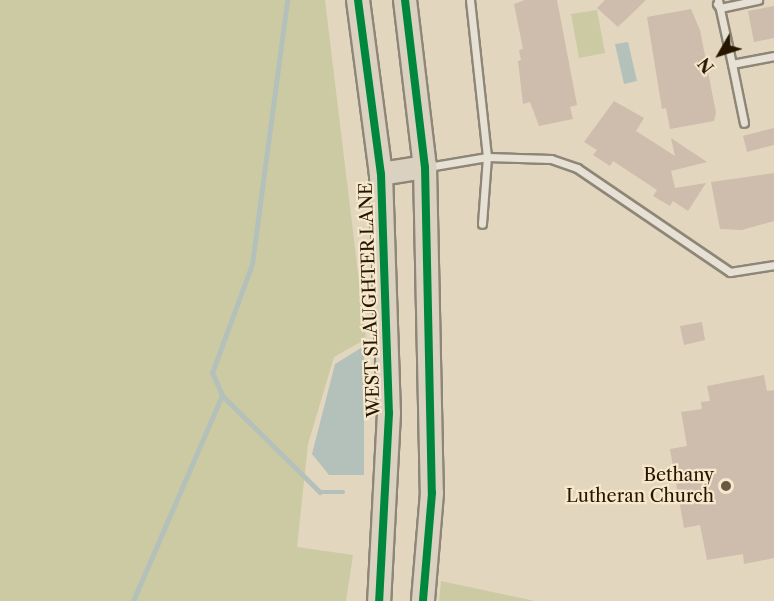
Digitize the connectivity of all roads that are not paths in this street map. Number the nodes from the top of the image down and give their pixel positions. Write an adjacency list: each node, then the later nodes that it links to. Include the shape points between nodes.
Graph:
1 (358, 0): 12 (main road, WEST SLAUGHTER LANE)
2 (405, 0): 11 (main road)
3 (470, 0): 10 (lane)
4 (713, 0): 6 (lane)
5 (758, 0): 6 (lane)
6 (719, 4): 8 (lane)
7 (774, 56): 8 (lane)
8 (732, 64): 9 (lane)
9 (744, 123)
10 (487, 157): 11 (lane); 13 (lane); 14 (lane, via 551,159 577,168 730,272)
11 (425, 167): 12 (main road); 16 (main road, via 432,493)
12 (381, 174): 15 (main road, WEST SLAUGHTER LANE, via 389,413)
13 (482, 224)
14 (774, 265)
15 (379, 601)
16 (423, 601)

